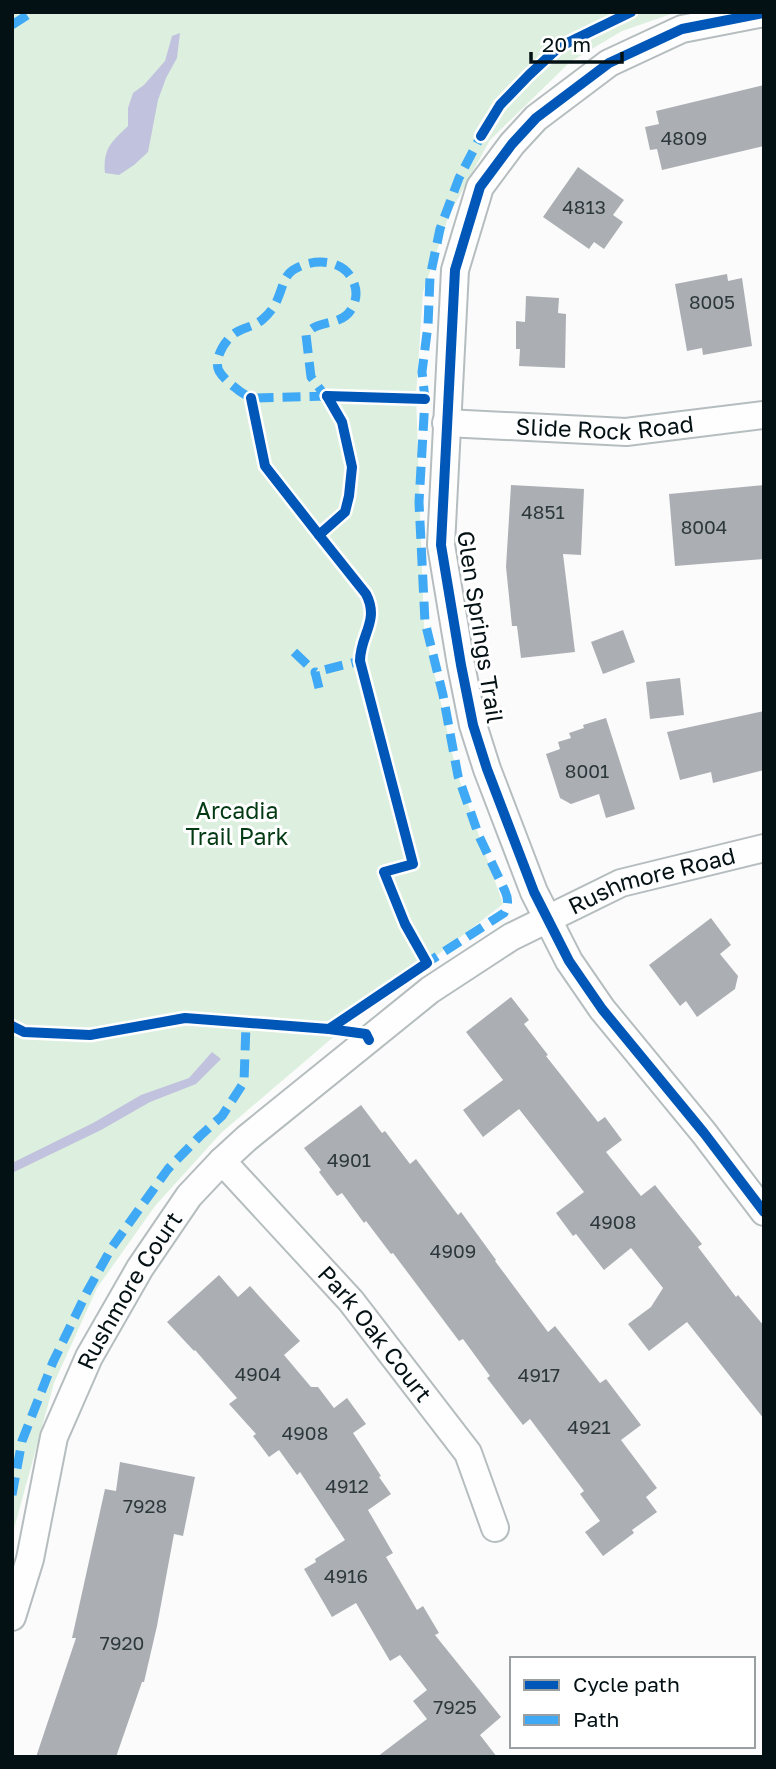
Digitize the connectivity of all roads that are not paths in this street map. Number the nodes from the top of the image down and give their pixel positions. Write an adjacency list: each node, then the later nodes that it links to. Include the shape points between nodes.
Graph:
1 (764, 13): 3 (street, Glen Springs Trail, via 682,29 609,63 536,117 512,144 480,187 455,270)
2 (764, 415): 3 (street, Slide Rock Road, via 626,432)
3 (446, 424): 5 (street, Glen Springs Trail, via 441,545 473,725)
4 (764, 848): 5 (street, Rushmore Road, via 621,883)
5 (548, 919): 6 (street, Rushmore Road, via 511,937 430,990); 8 (street, Glen Springs Trail, via 569,961 602,1009)
6 (369, 1040): 7 (street, Rushmore Court)
7 (222, 1161): 9 (street, Park Oak Court, via 351,1301 468,1453); 10 (street, Rushmore Court, via 189,1196 140,1268 89,1357 54,1437 30,1559)
8 (764, 1212)
9 (495, 1528)
10 (12, 1617)

